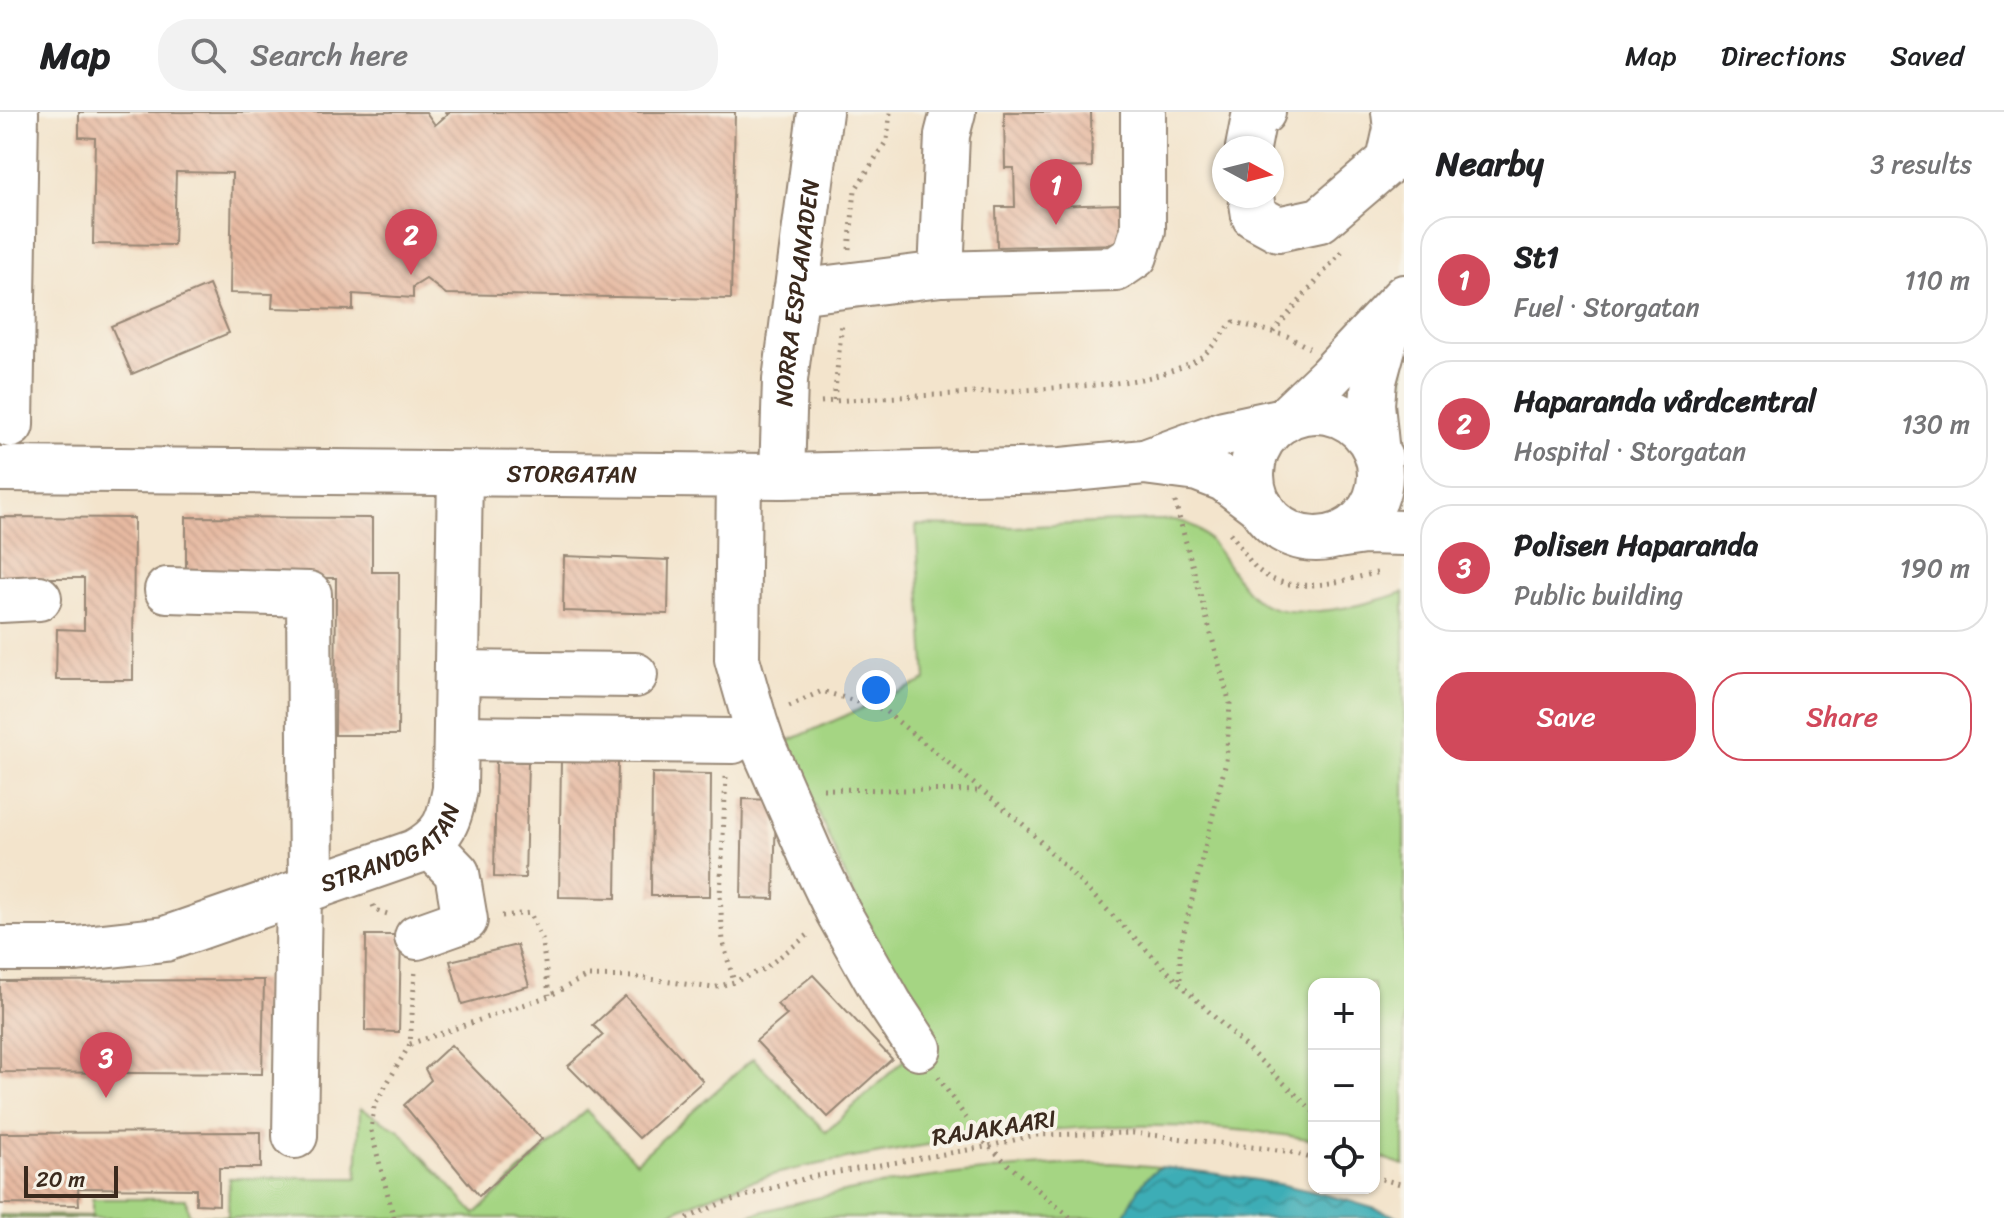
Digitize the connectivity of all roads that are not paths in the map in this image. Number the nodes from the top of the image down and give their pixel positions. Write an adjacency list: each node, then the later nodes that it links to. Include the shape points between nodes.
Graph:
1 (16, 112): 13 (street)
2 (820, 112): 10 (street, NORRA ESPLANADEN)
3 (953, 112): 9 (street, via 947,135)
4 (1143, 112): 9 (street, via 1143,230 1135,256 1116,269)
5 (1263, 112): 7 (street, via 1254,117)
6 (1394, 112): 8 (street, via 1389,161 1320,220 1278,229 1254,216)
7 (1250, 136)
8 (1253, 208)
9 (941, 274): 10 (street)
10 (796, 292): 19 (street, NORRA ESPLANADEN)
11 (1399, 302): 12 (street); 15 (street, via 1372,404)
12 (1284, 420): 14 (street, STORGATAN, via 1224,433); 15 (street, STORGATAN, via 1307,412 1332,413 1355,424); 20 (street, via 1265,436 1254,459)
13 (11, 425)
14 (1144, 462): 19 (street, STORGATAN, via 1062,470); 20 (street, STORGATAN, via 1198,469 1224,479)
15 (1390, 467): 21 (street, via 1359,523)
16 (0, 469): 17 (street, STORGATAN)
17 (460, 474): 18 (street, STORGATAN); 24 (street, STRANDGATAN)
18 (739, 475): 19 (street, STORGATAN); 26 (street)
19 (782, 476)
20 (1241, 514): 21 (street, STORGATAN, via 1268,518 1287,533 1312,539)
21 (1337, 536): 22 (street, STORGATAN, via 1364,532)
22 (1396, 552)
23 (167, 590): 29 (street, via 309,594)
24 (457, 673): 25 (street); 27 (street, STRANDGATAN)
25 (635, 675)
26 (739, 735): 27 (street); 32 (street, via 782,789 838,912)
27 (456, 738): 28 (street, STRANDGATAN, via 449,820)
28 (429, 844): 29 (street, STRANDGATAN); 30 (street, via 457,873 465,920)
29 (305, 890): 31 (street, STRANDGATAN, via 165,939 76,949); 33 (street)
30 (417, 937)
31 (0, 949)
32 (919, 1048)
33 (295, 1136)

